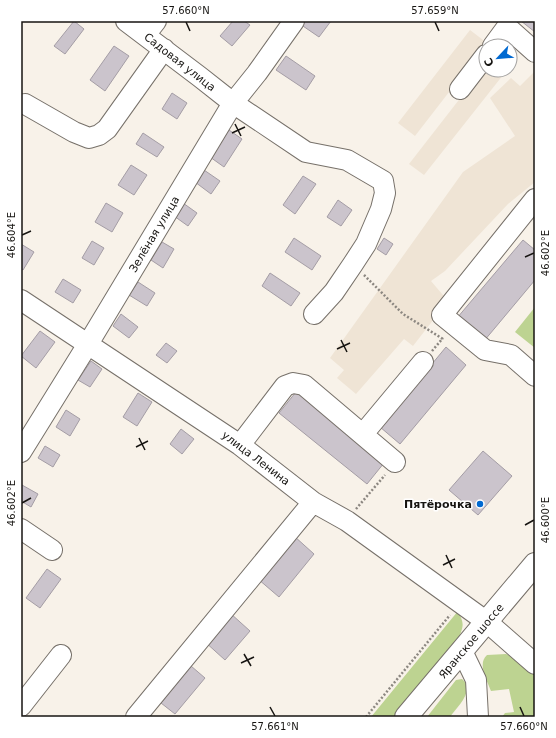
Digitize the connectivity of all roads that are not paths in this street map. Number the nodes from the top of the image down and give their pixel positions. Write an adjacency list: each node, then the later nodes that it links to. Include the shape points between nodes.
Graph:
1 (126, 21): 4 (street, Садовая улица)
2 (294, 21): 10 (street, Зелёная улица)
3 (503, 24): 5 (street); 7 (street)
4 (151, 28): 6 (street, Садовая улица)
5 (497, 38)
6 (164, 49): 10 (street, Садовая улица); 11 (street, via 107,129 99,135 89,138 74,132)
7 (535, 52)
8 (478, 65): 9 (street)
9 (460, 89)
10 (232, 103): 14 (street, Садовая улица, via 306,152 347,160 383,181 385,193 381,209 366,244 334,292); 15 (street, Зелёная улица)
11 (25, 104)
12 (535, 199): 17 (street, via 442,315 448,332 485,350 510,355)
13 (21, 300): 15 (street, улица Ленина)
14 (314, 314)
15 (88, 344): 19 (street, улица Ленина); 20 (street, Зелёная улица)
16 (423, 362): 18 (street)
17 (535, 376)
18 (363, 434): 19 (street, via 304,385 293,383 285,386); 21 (street)
19 (240, 445): 22 (street, улица Ленина)
20 (21, 452)
21 (395, 462)
22 (313, 502): 26 (street, улица Ленина, via 347,521); 31 (street)
23 (21, 529): 24 (street)
24 (52, 550)
25 (535, 564): 26 (main road, Яранское шоссе)
26 (487, 622): 27 (main road, Яранское шоссе); 29 (street, улица Ленина)
27 (462, 651): 32 (main road, Яранское шоссе); 33 (street, via 476,680)
28 (61, 655): 30 (street)
29 (535, 664)
30 (21, 706)
31 (136, 717)
32 (406, 717)
33 (478, 717)

